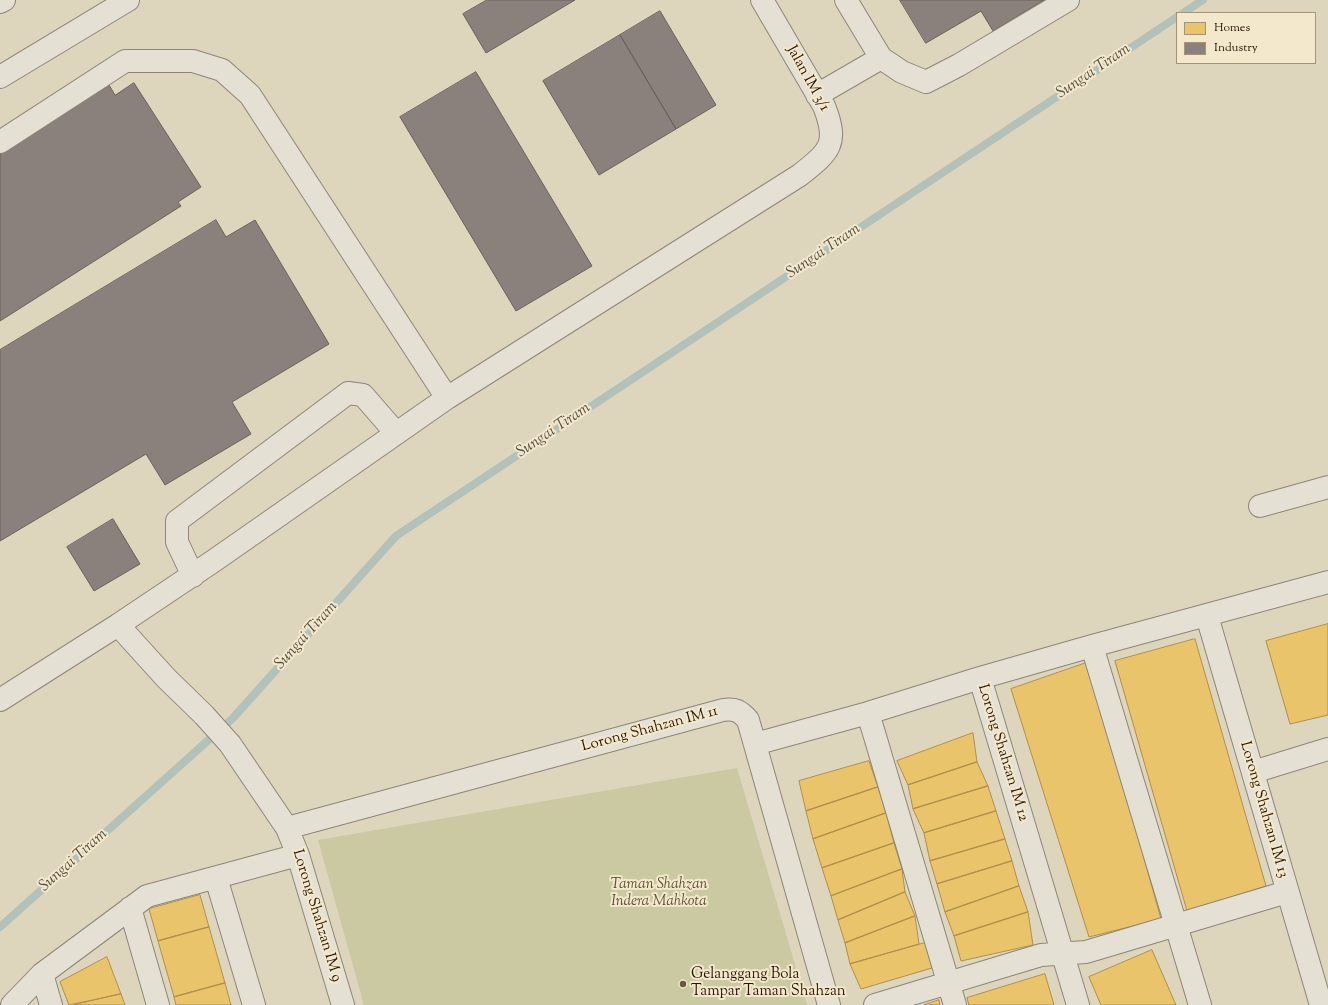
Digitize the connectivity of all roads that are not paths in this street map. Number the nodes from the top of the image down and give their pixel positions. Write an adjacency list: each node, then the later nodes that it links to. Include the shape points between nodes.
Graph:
1 (4, 0): 6 (street)
2 (128, 0): 8 (street)
3 (762, 0): 9 (street, Jalan IM 3/1)
4 (846, 0): 7 (street)
5 (1068, 0): 7 (street, via 926,82 902,72)
6 (0, 2)
7 (881, 58): 9 (street)
8 (0, 77)
9 (817, 95): 11 (street, Jalan IM 3/1, via 831,124 831,144 818,160 800,175)
10 (0, 142): 11 (street, via 125,61 193,61 222,70 250,95)
11 (447, 398): 12 (street, Jalan IM 3/1)
12 (396, 433): 15 (street, Jalan IM 3/1); 15 (street, via 363,395 348,393 177,521 177,542)
13 (1328, 487): 14 (street)
14 (1260, 506)
15 (193, 576): 18 (street, Jalan IM 3/1)
16 (1328, 582): 17 (street)
17 (1207, 616): 19 (street); 25 (street, Lorong Shahzan IM 13)
18 (118, 625): 21 (street, Jalan IM 3/1); 26 (street, Lorong Shahzan IM 9, via 230,744)
19 (1092, 646): 20 (street); 31 (street)
20 (980, 678): 22 (street, Lorong Shahzan IM 12); 32 (street, Lorong Shahzan IM 12)
21 (0, 700)
22 (868, 713): 23 (street, Lorong Shahzan IM 12); 34 (street)
23 (755, 744): 26 (street, Lorong Shahzan IM 11, via 748,720 741,712 733,709 723,710); 41 (street, Lorong Shahzan IM 11)
24 (1328, 749): 25 (street)
25 (1252, 772): 29 (street, Lorong Shahzan IM 13)
26 (287, 828): 27 (street, Lorong Shahzan IM 9)
27 (298, 856): 28 (street); 40 (street, Lorong Shahzan IM 9)
28 (216, 878): 30 (street, via 147,896); 39 (street)
29 (1287, 892): 31 (street); 35 (street, Lorong Shahzan IM 13)
30 (130, 908): 33 (street); 38 (street)
31 (1177, 926): 32 (street, via 1086,952); 45 (street)
32 (1063, 954): 34 (street, via 1041,955); 44 (street, Lorong Shahzan IM 12)
33 (42, 974): 36 (street); 37 (street)
34 (949, 983): 42 (street); 43 (street)
35 (1323, 1003)
36 (12, 1005)
37 (52, 1005)
38 (158, 1005)
39 (254, 1005)
40 (343, 1005)
41 (829, 1005)
42 (875, 1005)
43 (955, 1005)
44 (1078, 1005)
45 (1200, 1005)

